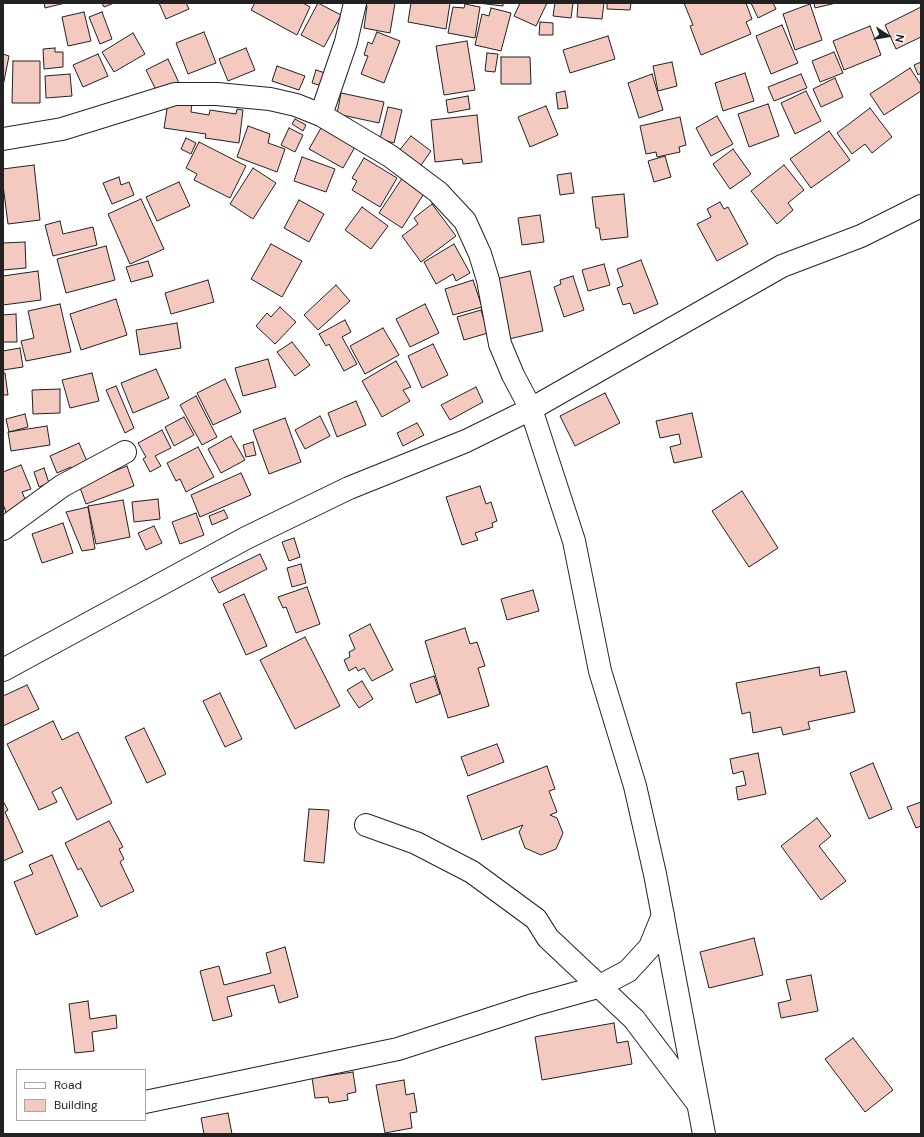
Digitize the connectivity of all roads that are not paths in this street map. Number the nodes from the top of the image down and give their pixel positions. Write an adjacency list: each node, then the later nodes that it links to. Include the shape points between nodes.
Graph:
1 (355, 3): 2 (street, via 346,42)
2 (321, 115): 3 (street, via 296,105 270,99 217,94 175,94 62,129); 5 (street, via 390,156 438,192 465,221 488,280 500,344 512,375)
3 (3, 139)
4 (921, 206): 5 (street, via 861,236 782,266)
5 (531, 408): 8 (street, via 466,441 349,488 246,538); 10 (street, via 574,541 600,671 635,786)
6 (125, 452): 7 (street, via 62,486)
7 (3, 529)
8 (3, 670)
9 (366, 825): 11 (street, via 416,843 472,872 536,919 548,938)
10 (663, 915): 11 (street, via 650,947 628,971); 13 (street)
11 (598, 987): 12 (street, via 533,1005 398,1049); 13 (street, via 634,1019)
12 (146, 1102)
13 (699, 1104): 14 (street)
14 (704, 1134)

